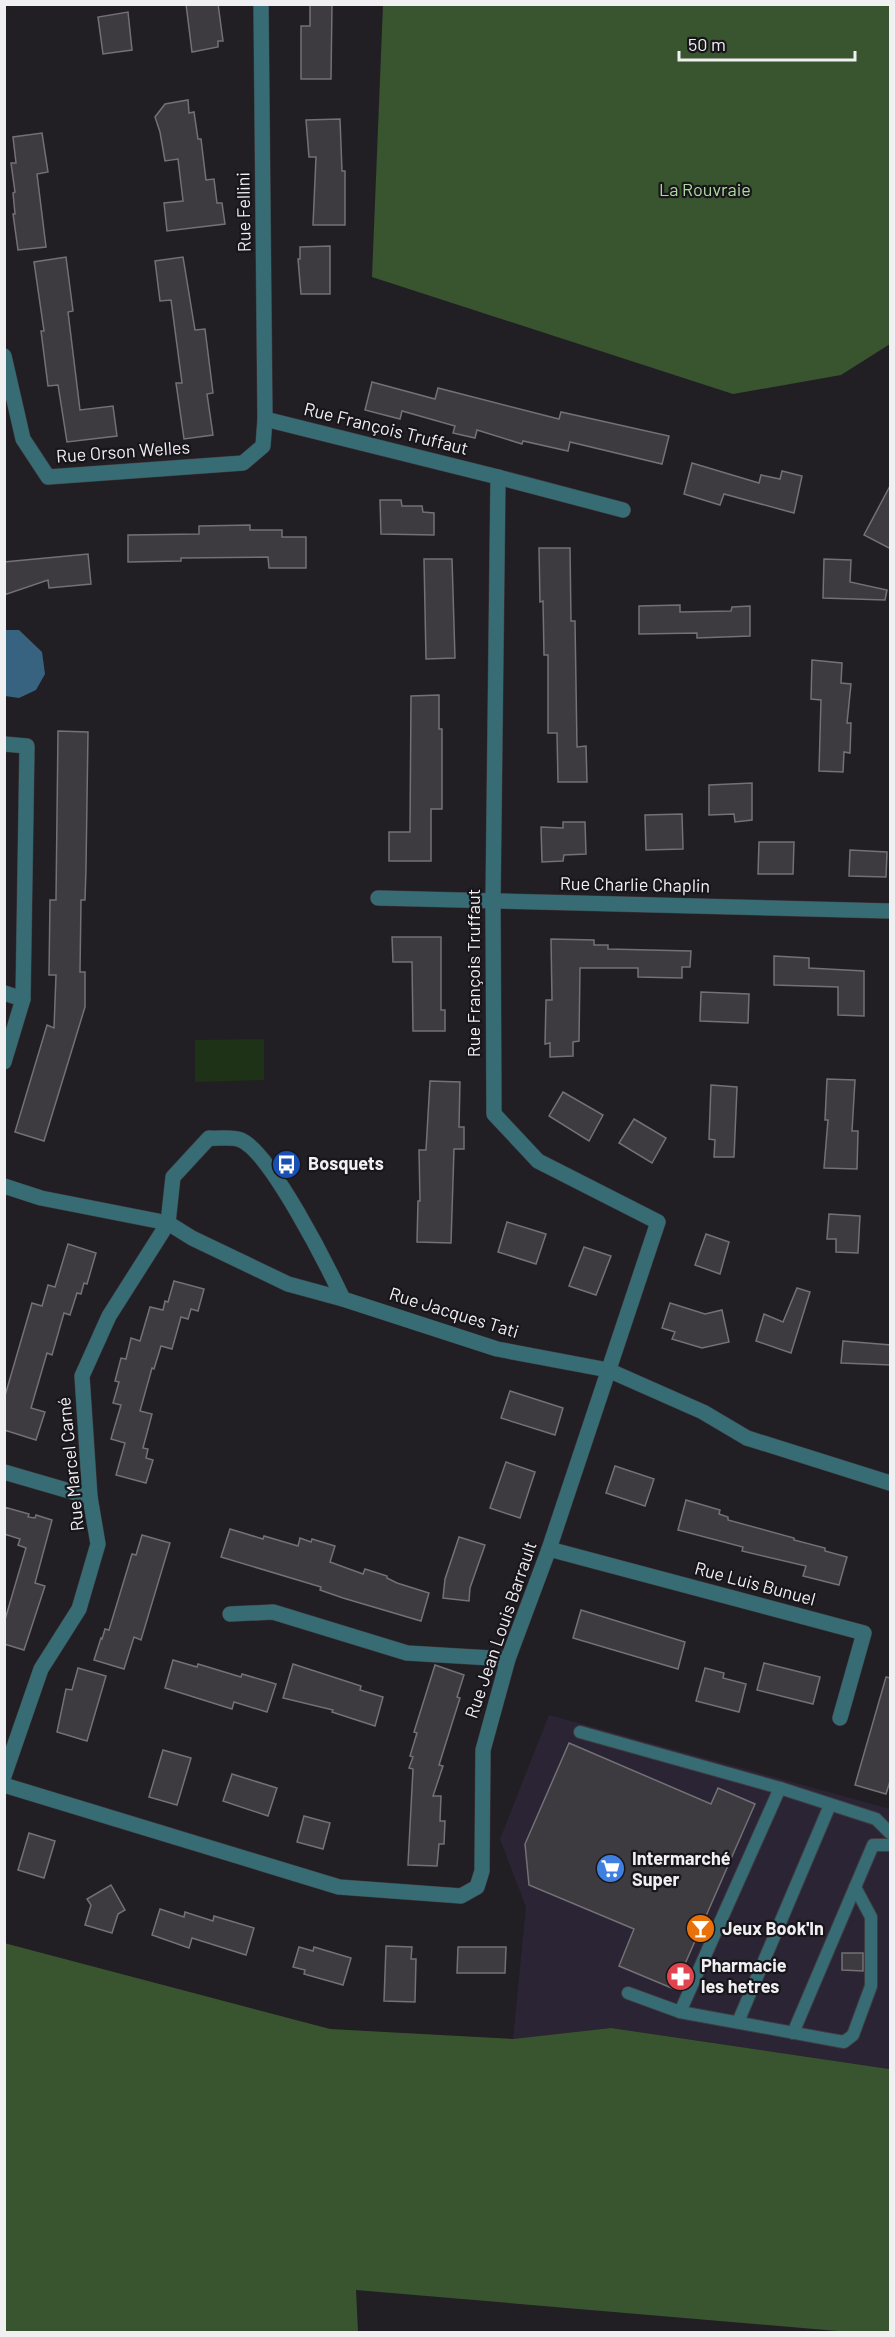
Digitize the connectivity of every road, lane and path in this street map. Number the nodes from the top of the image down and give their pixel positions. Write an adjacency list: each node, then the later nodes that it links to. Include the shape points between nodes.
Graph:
1 (261, 4): 3 (street, Rue Fellini)
2 (4, 356): 3 (street, Rue Orson Welles, via 23,439 48,477 243,463 263,446)
3 (265, 419): 4 (street, Rue François Truffaut)
4 (498, 477): 5 (street, Rue François Truffaut); 8 (street, Rue François Truffaut)
5 (623, 510)
6 (4, 744): 11 (street, via 27,746)
7 (378, 898): 8 (street, Rue Charlie Chaplin)
8 (493, 902): 9 (street, Rue Charlie Chaplin); 16 (street, Rue François Truffaut, via 494,1114 538,1161 658,1222)
9 (891, 911)
10 (4, 993): 11 (street)
11 (23, 999): 12 (street)
12 (4, 1062)
13 (4, 1186): 14 (street, Rue Jacques Tati, via 41,1198)
14 (168, 1223): 15 (street, Rue Jacques Tati, via 288,1284); 15 (street, via 173,1177 209,1138 240,1140 259,1154 320,1249); 19 (street, Rue Marcel Carné, via 109,1316 82,1376)
15 (343, 1299): 16 (street, Rue Jacques Tati, via 497,1349)
16 (608, 1370): 18 (street, Rue Jacques Tati, via 703,1412 747,1438); 20 (street, Rue Jean Louis Barrault)
17 (4, 1472): 19 (street)
18 (891, 1484)
19 (90, 1497): 25 (street, Rue Marcel Carné, via 98,1544 80,1609 41,1669)
20 (549, 1549): 22 (street, Rue Jean Louis Barrault); 23 (street, Rue Luis Bunuel, via 864,1633)
21 (230, 1614): 22 (street, via 273,1612 407,1653)
22 (508, 1659): 26 (street, Rue Jean Louis Barrault, via 483,1750 482,1871 477,1887 461,1896 339,1887)
23 (840, 1718)
24 (580, 1732): 27 (lane)
25 (4, 1776)
26 (4, 1785)
27 (780, 1788): 28 (lane); 33 (lane)
28 (830, 1805): 29 (lane, via 876,1820); 34 (lane)
29 (891, 1833)
30 (891, 1845): 31 (lane, via 873,1845)
31 (855, 1887): 35 (lane); 35 (lane, via 871,1917 871,1986 853,2035 844,2042)
32 (628, 1993): 33 (lane)
33 (680, 2012): 34 (lane)
34 (738, 2022): 35 (lane)
35 (793, 2033)

